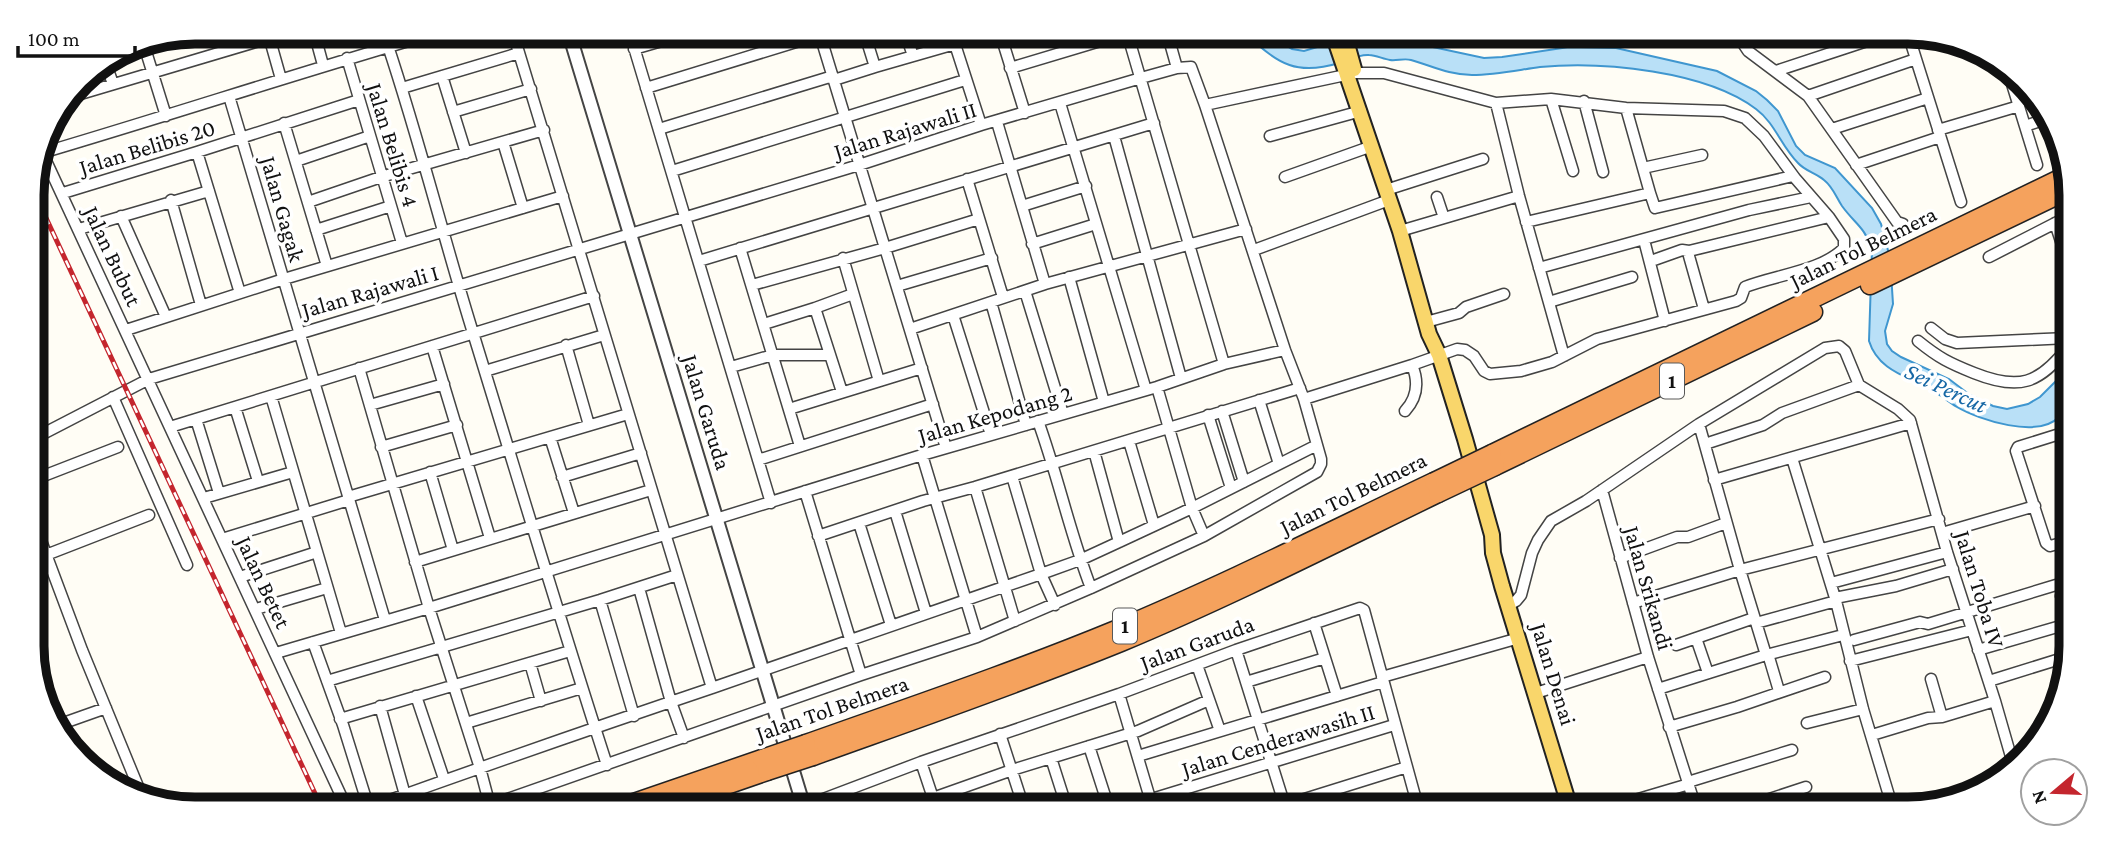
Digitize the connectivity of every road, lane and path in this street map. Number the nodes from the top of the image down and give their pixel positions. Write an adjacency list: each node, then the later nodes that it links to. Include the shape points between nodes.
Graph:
1 (230, 44): 26 (street)
2 (245, 44): 26 (street)
3 (271, 44): 44 (street)
4 (317, 44): 33 (street)
5 (395, 44): 25 (street)
6 (516, 44): 29 (street)
7 (572, 44): 138 (street, Jalan Garuda)
8 (632, 44): 27 (street)
9 (651, 44): 27 (street)
10 (790, 44): 48 (street)
11 (822, 44): 42 (street)
12 (868, 44): 34 (street)
13 (909, 44): 30 (street)
14 (943, 44): 30 (street)
15 (954, 44): 45 (street)
16 (1003, 44): 35 (street)
17 (1090, 44): 35 (street)
18 (1130, 44): 43 (street)
19 (1170, 44): 36 (street)
20 (1337, 44): 37 (main road, Jalan Denai)
21 (1346, 44): 37 (main road, Jalan Denai)
22 (1742, 44): 39 (street)
23 (1858, 44): 39 (street)
24 (1911, 44): 32 (street)
25 (388, 46): 31 (street); 49 (street)
26 (231, 49): 40 (street)
27 (634, 49): 48 (street)
28 (146, 52): 40 (street)
29 (519, 53): 41 (street); 50 (street)
30 (912, 56): 34 (street)
31 (347, 58): 33 (street); 56 (street, Jalan Belibis 4)
32 (1916, 59): 53 (street); 54 (street)
33 (323, 65): 44 (street)
34 (875, 67): 42 (street)
35 (1010, 68): 65 (street)
36 (1177, 68): 43 (street, Jalan Rajawali II); 60 (street, Jalan Rajawali II, via 1191,68)
37 (1350, 70): 59 (street, via 1384,73); 60 (street); 63 (main road, Jalan Denai)
38 (108, 71): 46 (street)
39 (1776, 71): 53 (street)
40 (152, 73): 46 (street); 66 (street)
41 (442, 76): 49 (street); 64 (street)
42 (833, 78): 67 (street); 74 (street)
43 (1141, 78): 58 (street, Jalan Rajawali II); 71 (street)
44 (281, 79): 52 (street)
45 (965, 80): 67 (street); 72 (street)
46 (113, 84): 51 (street)
47 (2012, 85): 61 (street)
48 (646, 88): 74 (street)
49 (402, 89): 92 (street)
50 (531, 89): 64 (street); 76 (street)
51 (85, 91)
52 (229, 96): 66 (street); 81 (street, Jalan Gagak)
53 (1808, 96): 75 (street)
54 (1928, 98): 75 (street); 77 (street)
55 (1551, 99): 57 (street); 59 (street); 99 (street)
56 (359, 100): 68 (street, Jalan Belibis 20); 78 (street, Jalan Belibis 4)
57 (1584, 101): 62 (street); 100 (street)
58 (1060, 103): 65 (street, Jalan Rajawali II); 85 (street)
59 (1496, 103): 113 (street)
60 (1205, 105): 134 (street)
61 (2018, 106): 73 (street); 77 (street)
62 (1626, 108): 97 (street); 101 (street, via 1708,109 1737,115 1764,136)
63 (1360, 109): 80 (street); 83 (main road, Jalan Denai)
64 (453, 112): 87 (street)
65 (1026, 113): 69 (street, Jalan Rajawali II)
66 (166, 116): 84 (street)
67 (846, 118): 93 (street); 98 (street)
68 (284, 122): 81 (street, Jalan Belibis 20); 90 (street)
69 (997, 122): 72 (street, Jalan Rajawali II); 96 (street)
70 (2040, 122): 73 (street)
71 (1154, 123): 79 (street); 143 (street)
72 (981, 125): 93 (street, Jalan Rajawali II)
73 (2025, 126): 95 (street)
74 (659, 129): 98 (street)
75 (1832, 129): 94 (street)
76 (544, 130): 82 (street); 112 (street)
77 (1939, 134): 94 (street); 118 (street)
78 (370, 136): 90 (street); 102 (street, Jalan Belibis 4)
79 (1114, 136): 85 (street); 149 (street)
80 (1270, 136)
81 (243, 138): 86 (street, Jalan Belibis 20); 161 (street, Jalan Gagak)
82 (503, 142): 87 (street); 121 (street)
83 (1372, 146): 103 (street); 111 (main road, Jalan Denai)
84 (51, 148)
85 (1074, 148): 96 (street); 106 (street)
86 (197, 152): 107 (street); 108 (street, Jalan Belibis 20)
87 (466, 153): 92 (street)
88 (1702, 155): 97 (street)
89 (1483, 159): 111 (street)
90 (296, 161): 117 (street)
91 (48, 163): 108 (street, Jalan Bubut)
92 (425, 165): 102 (street); 136 (street)
93 (859, 165): 122 (street); 124 (street, Jalan Rajawali II)
94 (1856, 165): 132 (street)
95 (2038, 165)
96 (1010, 166): 104 (street); 120 (street)
97 (1643, 168): 109 (street)
98 (671, 171): 124 (street)
99 (1573, 171)
100 (1603, 172)
101 (1793, 176): 109 (street, via 1655,208); 115 (street)
102 (382, 177): 117 (street); 119 (street, Jalan Belibis 4)
103 (1285, 177)
104 (967, 179): 122 (street); 127 (street)
105 (2058, 180): 150 (highway, Jalan Tol Belmera / 1)
106 (1086, 186): 120 (street); 131 (street)
107 (209, 191): 116 (street); 167 (street)
108 (62, 193): 133 (street, Jalan Bubut)
109 (1650, 193): 129 (street)
110 (2059, 194): 150 (highway, Jalan Tol Belmera / 1)
111 (1388, 195): 137 (main road, Jalan Denai); 147 (street)
112 (563, 196): 121 (street); 144 (street)
113 (1519, 196): 126 (street); 129 (street)
114 (1437, 197): 126 (street)
115 (1811, 197): 125 (street); 140 (street)
116 (171, 200): 123 (street); 174 (street)
117 (308, 202): 135 (street)
118 (1961, 202)
119 (391, 206): 135 (street); 141 (street, Jalan Belibis 4)
120 (1022, 206): 142 (street)
121 (523, 208): 136 (street)
122 (873, 208): 145 (street); 146 (street)
123 (121, 216): 133 (street); 178 (street)
124 (685, 216): 138 (street, Jalan Rajawali II); 154 (street)
125 (1829, 217): 148 (street); 176 (street, via 1845,241 1836,256 1745,287 1736,301)
126 (1444, 218): 137 (street)
127 (979, 219): 146 (street); 153 (street)
128 (2059, 221): 130 (street)
129 (1526, 222): 158 (street)
130 (2055, 223): 139 (street); 151 (street)
131 (1096, 224): 142 (street); 157 (street)
132 (1903, 224)
133 (79, 229): 184 (street, Jalan Bubut)
134 (1246, 229): 143 (street); 147 (street)
135 (316, 230): 156 (street)
136 (444, 231): 141 (street); 163 (street)
137 (1400, 231): 182 (main road, Jalan Denai)
138 (631, 233): 144 (street, Jalan Rajawali I); 281 (street, Jalan Garuda)
139 (2059, 235)
140 (1644, 240): 155 (street); 158 (street)
141 (402, 243): 156 (street)
142 (1032, 244): 162 (street)
143 (1190, 246): 149 (street); 198 (street)
144 (578, 248): 163 (street, Jalan Rajawali I); 170 (street)
145 (740, 248): 154 (street); 164 (street)
146 (885, 248): 152 (street); 165 (street)
147 (1254, 250): 192 (street)
148 (1689, 251): 155 (street); 176 (street)
149 (1147, 255): 157 (street); 204 (street)
150 (1914, 257): 404 (highway, Jalan Tol Belmera / 1, bridge, via 1436,487 1251,584 1124,641 1016,684)
151 (1989, 257)
152 (842, 258): 164 (street); 168 (street)
153 (992, 258): 165 (street); 171 (street)
154 (699, 261): 200 (street)
155 (1651, 261): 179 (street)
156 (327, 266): 161 (street)
157 (1108, 266): 159 (street); 210 (street)
158 (1539, 268): 173 (street)
159 (1069, 277): 162 (street); 217 (street)
160 (1632, 277): 173 (street)
161 (284, 279): 167 (street); 185 (street, Jalan Gagak)
162 (1045, 284): 166 (street)
163 (460, 285): 185 (street, Jalan Rajawali I); 186 (street)
164 (752, 285): 180 (street)
165 (897, 286): 183 (street)
166 (1025, 291): 171 (street); 225 (street)
167 (240, 293): 174 (street)
168 (853, 294): 175 (street); 206 (street)
169 (1504, 294): 182 (street)
170 (594, 296): 186 (street); 187 (street)
171 (1003, 297): 172 (street)
172 (991, 302): 177 (street); 233 (street)
173 (1549, 302): 195 (street)
174 (201, 305): 178 (street)
175 (815, 308): 180 (street); 194 (street)
176 (1704, 309): 179 (street)
177 (953, 315): 183 (street); 238 (street)
178 (166, 317): 184 (street)
179 (1665, 321): 195 (street, via 1597,339)
180 (764, 324): 193 (street)
181 (1931, 327): 188 (street, via 1957,343)
182 (1427, 328): 196 (main road, Jalan Denai)
183 (910, 329): 202 (street)
184 (126, 330): 205 (street, Jalan Bubut)
185 (299, 332): 205 (street, Jalan Rajawali I); 207 (street, Jalan Gagak)
186 (473, 334): 191 (street); 203 (street)
187 (604, 335): 190 (street); 224 (street)
188 (2059, 338)
189 (1918, 341): 197 (street, via 1947,363 2006,383 2038,376)
190 (566, 345): 203 (street); 232 (street)
191 (432, 346): 201 (street); 208 (street)
192 (1285, 349): 198 (street, Jalan Kepodang 2); 211 (street)
193 (773, 355): 194 (street); 200 (street); 221 (street)
194 (830, 355): 212 (street)
195 (1564, 356): 196 (street, via 1521,372 1490,374 1465,350)
196 (1435, 357): 199 (street); 322 (main road, Jalan Denai, via 1485,542 1493,553)
197 (2059, 358)
198 (1224, 364): 204 (street, Jalan Kepodang 2)
199 (1412, 365): 215 (street); 223 (street, via 1416,392)
200 (731, 367): 252 (street)
201 (359, 368): 207 (street); 219 (street)
202 (922, 368): 206 (street); 218 (street)
203 (485, 371): 246 (street)
204 (1181, 378): 210 (street, Jalan Kepodang 2)
205 (149, 379): 213 (street, Jalan Rajawali I); 234 (street, Jalan Betet)
206 (879, 381): 212 (street)
207 (315, 382): 214 (street); 272 (street, Jalan Gagak)
208 (444, 384): 219 (street); 231 (street)
209 (1859, 385): 229 (street, via 1898,409); 230 (street, via 1845,351 1825,348); 241 (street)
210 (1151, 388): 217 (street, Jalan Kepodang 2); 235 (street)
211 (1300, 388): 215 (street); 216 (street)
212 (842, 392): 221 (street)
213 (118, 395): 236 (street, Jalan Rajawali I); 304 (street)
214 (271, 396): 220 (street); 256 (street)
215 (1304, 398): 242 (street)
216 (1259, 400): 222 (street); 255 (street)
217 (1104, 402): 225 (street, Jalan Kepodang 2)
218 (933, 404): 243 (street); 247 (street)
219 (370, 405): 245 (street)
220 (234, 407): 227 (street); 262 (street)
221 (789, 409): 243 (street)
222 (1222, 411): 226 (street); 263 (street)
223 (1405, 411)
224 (628, 414): 232 (street); 249 (street)
225 (1063, 414): 228 (street, Jalan Kepodang 2)
226 (1208, 415): 235 (street); 266 (street)
227 (196, 419): 234 (street); 270 (street)
228 (1038, 421): 233 (street, Jalan Kepodang 2); 254 (street)
229 (1911, 423): 251 (street); 282 (street, Jalan Toba IV)
230 (1699, 424): 241 (street); 268 (street)
231 (457, 425): 245 (street); 253 (street)
232 (589, 425): 239 (street)
233 (1026, 425): 238 (street, Jalan Kepodang 2)
234 (170, 426): 271 (street, Jalan Betet)
235 (1169, 429): 240 (street); 276 (street)
236 (44, 433)
237 (2059, 434): 275 (street, via 2017,449)
238 (991, 435): 247 (street, Jalan Kepodang 2)
239 (550, 437): 246 (street); 260 (street)
240 (1129, 441): 248 (street); 286 (street)
241 (1705, 444): 261 (street)
242 (1317, 445): 255 (street); 290 (street, via 1321,464 1317,472)
243 (800, 446): 252 (street)
244 (118, 447): 259 (street)
245 (381, 447): 264 (street)
246 (509, 448): 253 (street); 285 (street)
247 (946, 448): 250 (street, Jalan Kepodang 2)
248 (1094, 451): 254 (street); 293 (street)
249 (641, 453): 260 (street); 267 (street)
250 (922, 455): 269 (street, Jalan Kepodang 2); 273 (street)
251 (1792, 458): 261 (street); 295 (street)
252 (758, 460): 274 (street)
253 (468, 461): 257 (street); 292 (street)
254 (1053, 463): 258 (street); 302 (street)
255 (1279, 464): 263 (street)
256 (293, 472): 262 (street); 278 (street)
257 (430, 472): 264 (street); 297 (street)
258 (1012, 476): 265 (street); 308 (street)
259 (44, 477)
260 (562, 477): 279 (street)
261 (1714, 480): 284 (street)
262 (258, 481): 270 (street)
263 (1244, 482): 266 (street)
264 (391, 484): 272 (street); 303 (street)
265 (975, 487): 273 (street); 313 (street)
266 (1231, 488): 276 (street)
267 (651, 490): 279 (street); 288 (street)
268 (1602, 490): 301 (street, Jalan Srikandi); 322 (street, via 1551,521 1532,553 1521,595)
269 (805, 491): 274 (street, Jalan Kepodang 2); 289 (street)
270 (219, 493): 271 (street)
271 (204, 498): 291 (street, Jalan Betet)
272 (349, 499): 278 (street); 328 (street, Jalan Gagak)
273 (935, 499): 277 (street); 319 (street)
274 (771, 503): 281 (street, Jalan Kepodang 2)
275 (2035, 506): 287 (street); 294 (street, via 2048,545)
276 (1192, 508): 286 (street); 290 (street)
277 (895, 511): 283 (street); 327 (street)
278 (306, 513): 291 (street); 298 (street)
279 (573, 513): 285 (street)
280 (149, 515): 300 (street)
281 (716, 518): 288 (street, Jalan Kepodang 2); 355 (street, Jalan Garuda)
282 (1939, 519): 287 (street, Jalan Toba IV); 295 (street)
283 (859, 523): 289 (street); 332 (street)
284 (1727, 523): 301 (street); 306 (street)
285 (531, 525): 292 (street); 307 (street)
286 (1154, 525): 293 (street)
287 (1942, 533): 299 (street, Jalan Toba IV)
288 (664, 534): 307 (street, Jalan Kepodang 2); 309 (street)
289 (818, 536): 340 (street)
290 (1203, 536): 316 (street)
291 (222, 538): 310 (street, Jalan Betet)
292 (490, 538): 297 (street)
293 (1119, 541): 302 (street)
294 (2059, 544)
295 (1820, 549): 306 (street); 311 (street)
296 (44, 550): 300 (street)
297 (453, 550): 303 (street)
298 (317, 552): 310 (street); 314 (street)
299 (1947, 552): 305 (street, Jalan Toba IV); 311 (street)
300 (46, 555): 379 (street)
301 (1620, 558): 320 (street, Jalan Srikandi)
302 (1080, 560): 308 (street); 316 (street)
303 (415, 562): 323 (street)
304 (187, 565)
305 (1953, 569): 317 (street); 326 (street, Jalan Toba IV)
306 (1740, 570): 320 (street); 330 (street)
307 (546, 572): 323 (street, Jalan Kepodang 2); 325 (street)
308 (1041, 574): 313 (street); 321 (street)
309 (677, 575): 315 (street); 366 (street)
310 (240, 577): 324 (street, Jalan Betet)
311 (1831, 583): 317 (street)
312 (2056, 585): 326 (street)
313 (1005, 586): 319 (street); 329 (street)
314 (327, 588): 324 (street); 335 (street)
315 (639, 588): 318 (street); 376 (street)
316 (1091, 588): 321 (street)
317 (1835, 599): 330 (street); 337 (street)
318 (600, 600): 325 (street); 381 (street)
319 (965, 600): 327 (street); 336 (street)
320 (1633, 603): 349 (street, Jalan Srikandi)
321 (1055, 605): 329 (street)
322 (1509, 605): 338 (main road, Jalan Denai)
323 (429, 608): 328 (street, Jalan Kepodang 2); 343 (street)
324 (256, 609): 347 (street, Jalan Betet)
325 (559, 612): 343 (street); 346 (street)
326 (1967, 612): 334 (street, Jalan Toba IV); 337 (street, via 1928,624)
327 (926, 613): 332 (street)
328 (385, 620): 335 (street, Jalan Kepodang 2)
329 (1015, 621): 336 (street)
330 (1755, 621): 339 (street); 348 (street)
331 (1314, 624): 344 (street, Jalan Garuda); 350 (street); 360 (street, Jalan Garuda, via 1362,608)
332 (891, 625): 340 (street)
333 (2059, 626): 345 (street)
334 (1972, 630): 345 (street, Jalan Toba IV); 352 (street)
335 (341, 633): 341 (street, Jalan Kepodang 2)
336 (977, 637): 357 (street)
337 (1849, 637): 348 (street); 352 (street)
338 (1519, 638): 360 (street); 369 (main road, Jalan Denai)
339 (1696, 638): 342 (street); 356 (street)
340 (849, 639): 355 (street); 357 (street)
341 (313, 642): 347 (street, Jalan Kepodang 2); 361 (street)
342 (1676, 645)
343 (442, 648): 361 (street); 364 (street)
344 (1236, 650): 354 (street, Jalan Garuda); 363 (street)
345 (1978, 650): 362 (street, Jalan Toba IV)
346 (570, 651): 353 (street); 365 (street)
347 (276, 653): 412 (street, Jalan Betet)
348 (1767, 654): 356 (street); 368 (street)
349 (1648, 657): 367 (street, Jalan Srikandi); 369 (street)
350 (1325, 658): 363 (street); 372 (street)
351 (2058, 659): 362 (street)
352 (1850, 661): 380 (street)
353 (530, 663): 364 (street); 374 (street)
354 (1197, 665): 370 (street, Jalan Garuda); 373 (street)
355 (762, 670): 366 (street); 378 (street, Jalan Garuda)
356 (1708, 673): 367 (street)
357 (861, 675): 378 (street)
358 (1825, 677): 368 (street)
359 (1931, 679): 382 (street)
360 (1383, 680): 372 (street); 388 (street)
361 (327, 681): 383 (street)
362 (1989, 681): 375 (street, Jalan Toba IV)
363 (1246, 682): 384 (street)
364 (454, 685): 371 (street); 386 (street)
365 (582, 688): 374 (street); 390 (street)
366 (712, 688): 376 (street)
367 (1658, 689): 389 (street, Jalan Srikandi)
368 (1779, 691): 389 (street)
369 (1536, 693): 432 (main road, Jalan Denai)
370 (1119, 694): 392 (street); 393 (street, Jalan Garuda)
371 (416, 696): 377 (street); 408 (street)
372 (1337, 696): 384 (street)
373 (1209, 700): 391 (street); 392 (street)
374 (541, 701): 386 (street)
375 (1995, 701): 382 (street); 399 (street, Jalan Toba IV)
376 (671, 702): 381 (street); 395 (street)
377 (380, 706): 383 (street); 414 (street)
378 (773, 707): 395 (street); 420 (street, Jalan Garuda)
379 (106, 708): 385 (street); 410 (street)
380 (1863, 709): 387 (street); 394 (street)
381 (634, 716): 390 (street)
382 (1942, 717): 394 (street)
383 (340, 719): 413 (street)
384 (1257, 720): 391 (street); 401 (street)
385 (65, 723)
386 (466, 723): 406 (street)
387 (1807, 723)
388 (1394, 724): 401 (street, Jalan Cenderawasih II); 405 (street)
389 (1669, 727): 409 (street, Jalan Srikandi)
390 (596, 729): 403 (street); 406 (street)
391 (1220, 731): 398 (street)
392 (1131, 733): 396 (street); 398 (street)
393 (1000, 734): 402 (street, Jalan Garuda); 407 (street)
394 (1872, 735): 436 (street)
395 (684, 738): 403 (street)
396 (1089, 746): 400 (street); 426 (street)
397 (1792, 750): 409 (street)
398 (1138, 756): 427 (street)
399 (2011, 757)
400 (1051, 758): 407 (street); 425 (street)
401 (1270, 761): 428 (street, Jalan Cenderawasih II); 429 (street)
402 (921, 762): 421 (street, Jalan Garuda); 422 (street)
403 (607, 765): 417 (street)
404 (764, 765): 418 (highway, Jalan Tol Belmera / 1); 419 (highway, Jalan Tol Belmera / 1)
405 (1407, 767): 430 (street); 431 (street)
406 (480, 768): 408 (street); 416 (street)
407 (1012, 769): 423 (street); 424 (street)
408 (444, 779): 415 (street)
409 (1688, 783): 433 (street); 434 (street, Jalan Srikandi)
410 (136, 784)
411 (1806, 787): 435 (street)
412 (342, 797)
413 (365, 797)
414 (406, 797)
415 (408, 797)
416 (488, 797)
417 (514, 797)
418 (655, 797)
419 (688, 797)
420 (801, 797)
421 (828, 797)
422 (933, 797)
423 (936, 797)
424 (1021, 797)
425 (1063, 797)
426 (1105, 797)
427 (1150, 797)
428 (1169, 797)
429 (1281, 797)
430 (1312, 797)
431 (1416, 797)
432 (1567, 797)
433 (1643, 797)
434 (1692, 797)
435 (1776, 797)
436 (1890, 797)

